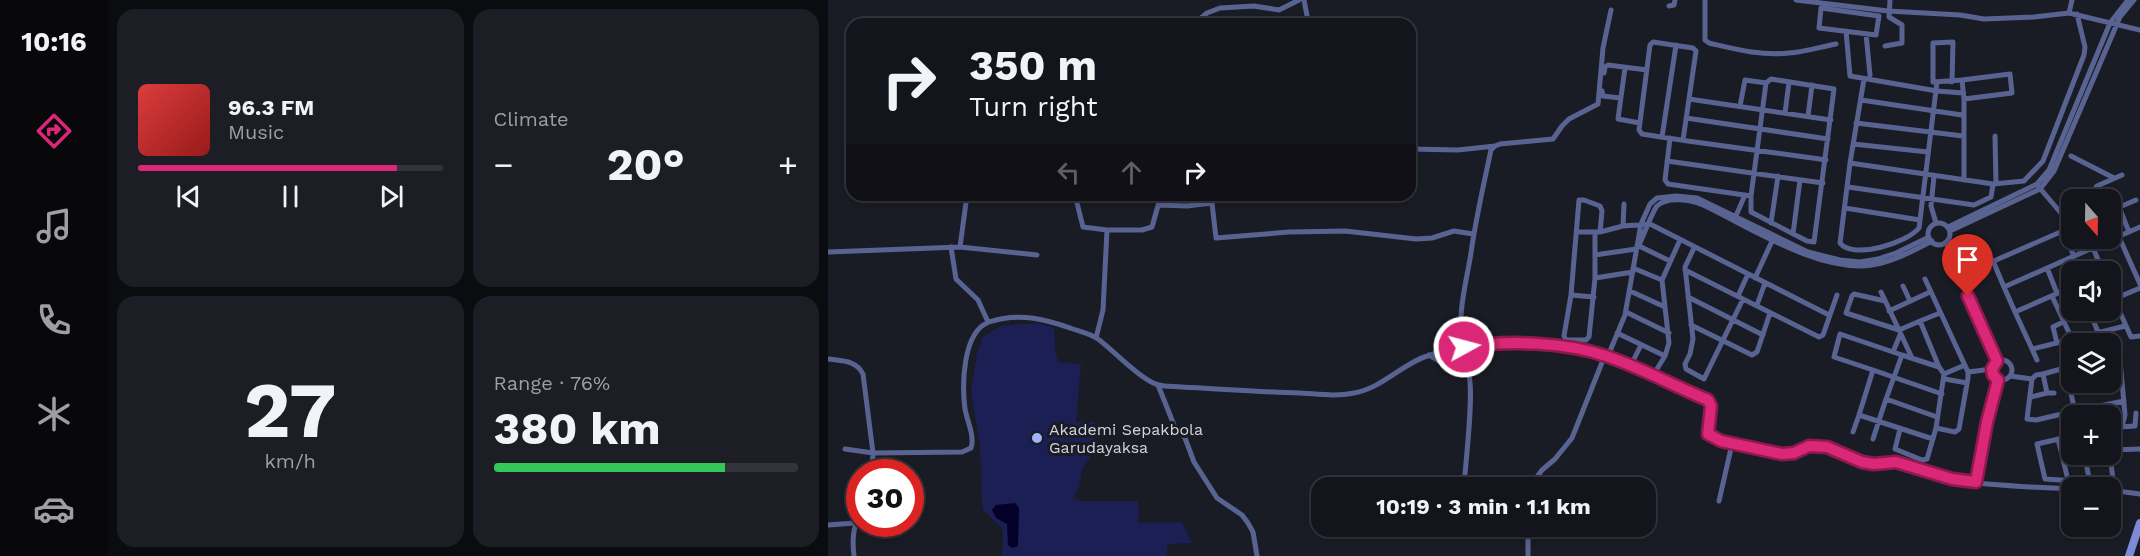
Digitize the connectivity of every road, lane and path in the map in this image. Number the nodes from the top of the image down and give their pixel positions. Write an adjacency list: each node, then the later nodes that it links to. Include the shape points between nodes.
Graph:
1 (1301, 0): 14 (street, via 1279,10 1254,6 1220,8); 15 (street)
2 (1675, 0): 9 (street)
3 (1706, 0): 20 (street, via 1704,30 1708,43 1774,54)
4 (1796, 0): 11 (street)
5 (1890, 0): 11 (street)
6 (2072, 0): 12 (street)
7 (2128, 0): 16 (street)
8 (2134, 0): 16 (street)
9 (1669, 6)
10 (1611, 10): 56 (street, via 1595,105 1569,119 1553,139)
11 (1888, 11): 12 (street, via 1984,19); 22 (street, via 1889,17 1903,26 1902,41)
12 (2069, 13): 13 (street)
13 (2077, 14): 16 (street); 73 (street, via 2084,55 2043,161 2024,181)
14 (1201, 18)
15 (1307, 18)
16 (2113, 24): 17 (street); 74 (street, via 2054,171)
17 (2140, 30)
18 (1846, 31): 19 (street); 19 (street, via 1819,28 1821,8 1879,16 1876,35); 25 (street, via 1850,76)
19 (1866, 34): 25 (street)
20 (1836, 44)
21 (1676, 45): 24 (street, via 1651,43); 35 (street, via 1696,51); 51 (street)
22 (1885, 46)
23 (1625, 68): 24 (street); 34 (street); 34 (street, via 1605,67 1602,94)
24 (1647, 70): 45 (street)
25 (1867, 77): 32 (street); 36 (street)
26 (1962, 80): 29 (street); 33 (street); 33 (street, via 2010,74 2012,93)
27 (1789, 82): 30 (street, via 1771,79); 31 (street); 40 (street)
28 (1937, 82): 29 (street); 29 (street, via 1933,82 1933,43 1953,42); 32 (street)
29 (1952, 82)
30 (1766, 83): 37 (street, via 1745,80); 38 (street)
31 (1812, 85): 42 (street); 44 (street, via 1834,89)
32 (1937, 91): 33 (street); 39 (street)
33 (1964, 96): 41 (street)
34 (1620, 98): 45 (street, via 1618,119)
35 (1689, 99): 37 (street); 43 (street)
36 (1861, 100): 39 (street); 46 (street)
37 (1740, 106): 38 (street)
38 (1763, 110): 40 (street); 47 (street)
39 (1934, 112): 41 (street); 48 (street)
40 (1785, 113): 42 (street)
41 (1962, 115): 49 (street)
42 (1808, 116): 44 (street)
43 (1686, 118): 47 (street); 54 (street)
44 (1831, 120): 53 (street)
45 (1640, 123): 51 (street, via 1642,134)
46 (1856, 123): 48 (street); 55 (street)
47 (1760, 129): 53 (street); 58 (street)
48 (1931, 132): 49 (street); 59 (street)
49 (1963, 136): 71 (street)
50 (1995, 136): 73 (street)
51 (1662, 137): 52 (street)
52 (1670, 138): 54 (street); 62 (street)
53 (1828, 139): 61 (street)
54 (1683, 140): 58 (street)
55 (1853, 144): 59 (street); 63 (street)
56 (1494, 146): 57 (street); 107 (street)
57 (1416, 149)
58 (1757, 150): 61 (street); 64 (street)
59 (1928, 152): 65 (street)
60 (2071, 156): 69 (street)
61 (1826, 160): 72 (street)
62 (1667, 161): 64 (street); 79 (street, via 1668,184)
63 (1850, 162): 65 (street); 76 (street)
64 (1754, 173): 67 (street); 79 (street)
65 (1925, 174): 68 (street); 80 (street)
66 (2122, 175): 69 (street)
67 (1778, 176): 70 (street); 95 (street)
68 (1934, 176): 71 (street); 81 (street)
69 (2114, 178): 75 (street)
70 (1800, 180): 72 (street); 108 (street)
71 (1964, 180): 73 (street)
72 (1823, 183): 108 (street, via 1815,240 1807,241)
73 (1994, 184): 81 (street, via 1991,197 1974,205)
74 (2038, 186): 91 (street); 101 (street)
75 (2097, 186): 77 (street); 78 (street)
76 (1848, 187): 80 (street); 90 (street)
77 (2095, 189)
78 (2098, 189)
79 (1748, 196): 93 (street); 95 (street, via 1752,214)
80 (1922, 198): 81 (street); 94 (street)
81 (1932, 198): 96 (street)
82 (2136, 200): 89 (street)
83 (966, 201): 116 (street)
84 (1076, 201): 102 (street, via 1083,227)
85 (1160, 201): 88 (street)
86 (1212, 203): 88 (street); 107 (street, via 1216,238 1345,231 1416,239 1454,231)
87 (1624, 204): 99 (street)
88 (1159, 205): 102 (street, via 1154,224 1148,230)
89 (2121, 206)
90 (1845, 208): 94 (street); 94 (street, via 1840,245 1863,252 1913,234)
91 (2061, 214)
92 (2121, 214): 106 (street)
93 (1735, 218): 97 (street, via 1697,198 1676,196 1652,202); 98 (street, via 1697,202 1674,201 1656,207); 110 (street); 111 (street, via 1808,252 1840,260 1878,259)
94 (1920, 220)
95 (1771, 223): 108 (street)
96 (1936, 223): 101 (street); 111 (street, via 1931,227)
97 (1641, 224): 98 (street); 99 (street); 117 (street)
98 (1650, 224): 112 (street); 117 (street)
99 (1623, 226): 104 (street)
100 (2140, 227): 106 (street)
101 (1949, 229): 113 (street)
102 (1107, 230): 177 (street, via 1103,310)
103 (1577, 232): 104 (street); 104 (street, via 1581,199 1600,206); 145 (street)
104 (1598, 232): 123 (street)
105 (2061, 232): 126 (street)
106 (2129, 232): 109 (street)
107 (1473, 234): 182 (street, via 1463,291)
108 (1793, 234)
109 (2121, 236)
110 (1773, 239): 111 (street, via 1815,259 1860,266 1885,262); 133 (street)
111 (1931, 239): 113 (street, via 1939,244)
112 (1680, 240): 118 (street); 125 (street)
113 (1947, 242): 193 (street)
114 (2121, 244): 139 (street)
115 (951, 247): 116 (street); 121 (street); 165 (street, via 956,279 978,300)
116 (960, 247): 122 (street)
117 (1637, 247): 123 (street); 125 (street); 129 (street)
118 (1694, 248): 130 (street, via 1685,262); 131 (street)
119 (2071, 249): 124 (street)
120 (2091, 249): 124 (street)
121 (828, 252)
122 (1037, 255)
123 (1595, 255): 132 (street)
124 (2074, 256): 128 (street)
125 (1670, 261): 135 (street)
126 (1993, 261): 127 (street); 138 (street)
127 (1980, 267)
128 (2047, 268): 138 (street); 144 (street)
129 (1633, 270): 132 (street); 135 (street); 140 (street)
130 (1685, 270): 149 (street); 150 (street)
131 (1748, 274): 133 (street); 150 (street)
132 (1595, 278): 148 (street)
133 (1755, 278): 136 (street)
134 (1925, 279): 142 (street)
135 (1662, 280): 154 (street)
136 (1765, 284): 153 (street); 160 (street)
137 (1902, 286): 152 (street)
138 (2004, 287): 157 (street)
139 (2140, 288): 147 (street)
140 (1630, 291): 154 (street); 156 (street)
141 (1881, 292): 151 (street)
142 (1930, 292): 152 (street); 159 (street)
143 (2061, 292): 144 (street)
144 (2055, 294): 157 (street); 166 (street)
145 (1571, 295): 148 (street); 148 (street, via 1564,336 1570,340 1589,337)
146 (1837, 295): 160 (street)
147 (2121, 296)
148 (1594, 297)
149 (1688, 297): 162 (street); 167 (street)
150 (1740, 297): 153 (street); 162 (street)
151 (1885, 301): 155 (street); 172 (street, via 1854,294 1846,313)
152 (1910, 302): 155 (street)
153 (1757, 305): 158 (street)
154 (1665, 307): 171 (street)
155 (1889, 310): 172 (street)
156 (1626, 312): 170 (street); 171 (street)
157 (2015, 312): 183 (street)
158 (1770, 313): 160 (street, via 1819,337); 175 (street)
159 (1940, 313): 163 (street); 194 (street)
160 (1829, 315)
161 (2121, 316): 168 (street)
162 (1733, 319): 175 (street); 178 (street)
163 (1920, 321): 172 (street); 195 (street)
164 (2094, 321): 169 (street)
165 (988, 322): 177 (street, via 1016,316 1047,319); 238 (street, via 972,340 964,368 972,448 962,452)
166 (2063, 322): 173 (street); 180 (street, via 2053,327)
167 (1691, 325): 178 (street); 178 (street, via 1692,348 1685,367 1696,376 1704,379)
168 (2125, 326): 169 (street); 176 (street, via 2131,337)
169 (2098, 332): 174 (street)
170 (1617, 333): 181 (street); 185 (street)
171 (1669, 333): 188 (street)
172 (1899, 333): 184 (street); 189 (street)
173 (2069, 333)
174 (2094, 333)
175 (1763, 336): 178 (street, via 1752,355)
176 (2140, 336)
177 (1096, 338): 209 (street)
178 (1722, 340)
179 (2061, 342): 180 (street)
180 (2057, 343): 183 (street)
181 (1641, 345): 188 (street); 192 (street)
182 (1464, 347): 185 (street, via 1542,344); 186 (street)
183 (2032, 349): 191 (street)
184 (1893, 352): 187 (street); 199 (street, via 1839,335 1834,357)
185 (1607, 353): 234 (street, via 1708,400 1708,434); 241 (street, via 1572,438)
186 (1429, 355): 209 (street, via 1374,388 1352,394 1261,393); 240 (street, via 1445,363 1459,364 1470,375)
187 (1902, 355): 189 (street); 203 (street)
188 (1665, 356): 196 (street)
189 (1912, 358): 195 (street)
190 (828, 359): 238 (street, via 850,362 862,371)
191 (2037, 360)
192 (1633, 361)
193 (1997, 361): 197 (street); 202 (street, via 2008,362)
194 (1965, 365): 200 (street); 204 (street)
195 (1939, 367): 204 (street)
196 (1657, 369)
197 (1992, 369): 200 (street); 207 (street)
198 (2061, 369): 201 (street)
199 (1873, 370): 203 (street); 218 (street)
200 (1968, 372): 208 (street)
201 (2043, 374): 206 (street); 210 (street)
202 (2010, 376): 206 (street); 207 (street)
203 (1894, 377): 212 (street); 214 (street)
204 (1944, 377): 208 (street); 212 (street)
205 (2121, 378): 215 (street)
206 (2032, 379): 213 (street)
207 (1998, 380): 244 (street)
208 (1967, 383): 226 (street, via 1959,429 1956,432)
209 (1158, 385): 255 (street, via 1174,425 1185,438 1211,489 1248,523)
210 (2047, 393): 211 (street); 213 (street)
211 (2054, 393)
212 (1942, 394): 221 (street)
213 (2031, 397): 222 (street)
214 (1886, 399): 221 (street); 223 (street)
215 (2124, 401): 216 (street); 219 (street)
216 (2108, 405)
217 (2138, 412): 219 (street); 225 (street, via 2136,426)
218 (1859, 415): 223 (street); 229 (street)
219 (2125, 415): 224 (street)
220 (2061, 416): 222 (street)
221 (1937, 417): 226 (street)
222 (2027, 419): 227 (street)
223 (1879, 422): 228 (street); 231 (street)
224 (2121, 425)
225 (2121, 427)
226 (1936, 428): 232 (street)
227 (2025, 428)
228 (1900, 429): 232 (street); 232 (street, via 1895,449 1922,460 1927,459)
229 (1853, 432)
230 (2061, 438): 233 (street)
231 (1873, 439)
232 (1933, 439)
233 (2058, 439): 242 (street); 243 (street, via 2036,443 2045,479)
234 (1732, 444): 244 (street, via 1782,454 1809,446 1827,447 1862,462 1896,462); 248 (street)
235 (845, 449): 238 (street)
236 (2140, 449): 237 (street)
237 (2121, 451)
238 (873, 453): 239 (street)
239 (873, 459)
240 (1465, 477)
241 (1537, 477)
242 (2067, 477)
243 (2061, 480)
244 (1976, 482): 245 (street)
245 (2061, 488)
246 (2121, 491): 247 (street)
247 (2140, 494)
248 (1719, 501)
249 (2140, 523): 257 (street)
250 (846, 524): 251 (street)
251 (828, 525)
252 (853, 537): 254 (street)
253 (1528, 537): 256 (street)
254 (854, 556)
255 (1257, 556)
256 (1528, 556)
257 (2129, 556)

